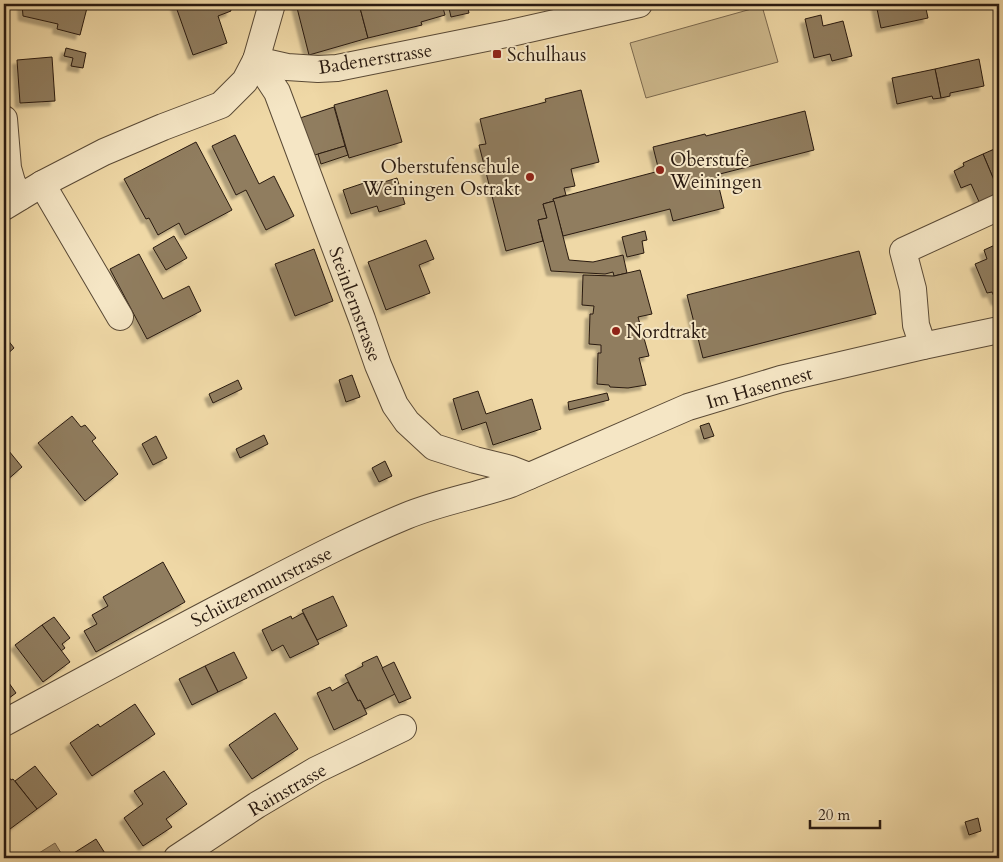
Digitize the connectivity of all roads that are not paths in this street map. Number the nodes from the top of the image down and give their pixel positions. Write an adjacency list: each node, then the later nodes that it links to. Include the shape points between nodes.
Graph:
1 (272, 4): 3 (street)
2 (639, 4): 3 (street, Badenerstrasse, via 337,68 287,67)
3 (256, 60): 5 (street, via 245,81 221,105 104,152); 10 (street, Steinlernstrasse, via 277,92 395,405 407,422 434,447)
4 (4, 119): 5 (street, via 8,168 12,182)
5 (22, 196): 7 (street)
6 (999, 207): 9 (street, via 903,251)
7 (120, 317)
8 (999, 330): 9 (street, Im Hasennest)
9 (922, 346): 10 (street, Im Hasennest, via 780,379 688,407)
10 (529, 476): 11 (street, Schützenmurstrasse, via 491,491 438,504 341,545)
11 (4, 723)
12 (403, 728): 13 (street, Rainstrasse, via 316,770)
13 (177, 858)

